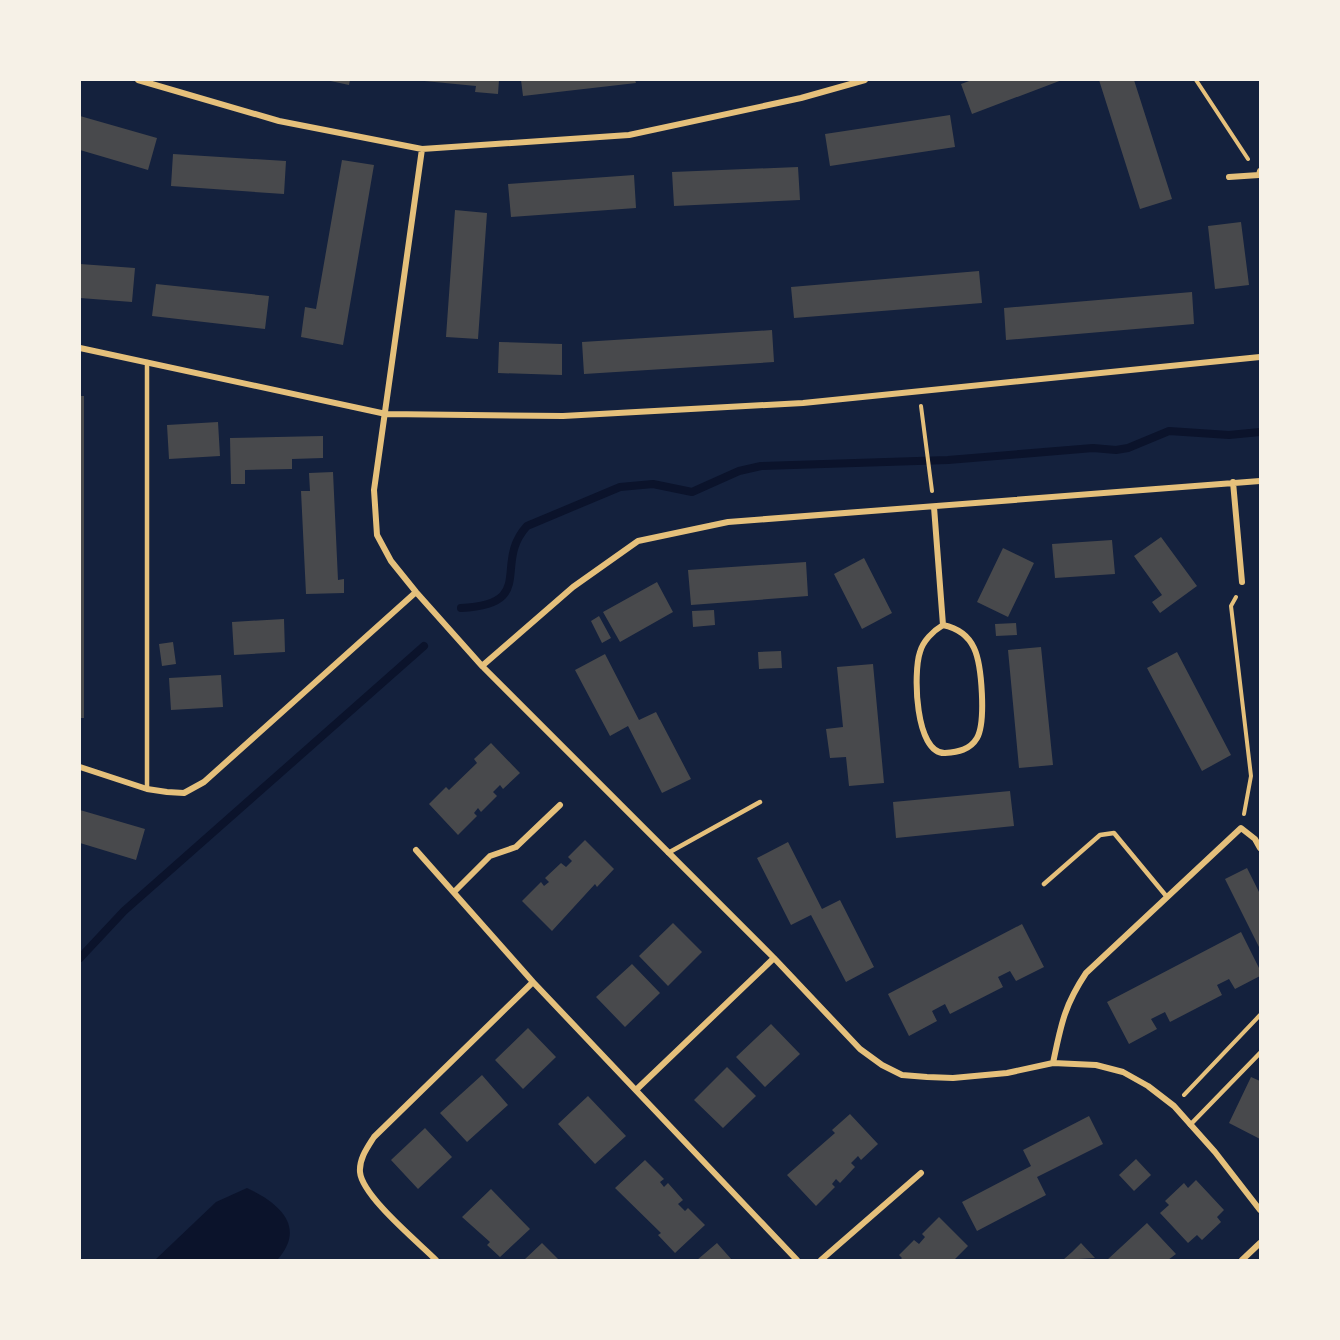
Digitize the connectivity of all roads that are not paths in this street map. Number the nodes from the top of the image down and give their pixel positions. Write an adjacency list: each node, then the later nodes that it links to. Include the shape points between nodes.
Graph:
1 (138, 80): 3 (street, via 279,121)
2 (865, 80): 3 (street, via 801,98 629,135)
3 (422, 149): 9 (street)
4 (1260, 175): 5 (street)
5 (1229, 177)
6 (80, 348): 8 (street)
7 (1260, 357): 9 (street, via 803,404 563,416)
8 (147, 362): 9 (street); 18 (lane)
9 (386, 414): 14 (street, via 374,490 377,535 391,561)
10 (1260, 481): 11 (street)
11 (1233, 482): 12 (street); 13 (street)
12 (934, 507): 15 (street); 16 (street, via 728,522 638,541 573,587)
13 (1242, 582)
14 (416, 592): 16 (street); 18 (street, via 204,782 184,793)
15 (943, 625): 15 (street, via 963,633 974,647 982,723 976,739 965,750 942,753 928,744 921,730 917,667 927,639)
16 (482, 666): 23 (street)
17 (80, 767): 18 (street)
18 (147, 789)
19 (760, 802): 23 (lane)
20 (560, 805): 25 (street, via 516,847 490,856)
21 (1260, 848): 26 (street, via 1255,838 1241,828)
22 (416, 850): 25 (street)
23 (669, 853): 27 (street)
24 (1044, 884): 26 (lane, via 1100,835 1114,833)
25 (454, 892): 28 (street)
26 (1167, 897): 30 (street, via 1086,973 1063,1016)
27 (774, 958): 30 (street, via 860,1049 902,1075 952,1078 1007,1073); 31 (street)
28 (533, 982): 31 (street); 36 (street, via 374,1137 363,1154 360,1173 369,1193)
29 (1260, 1053): 32 (lane)
30 (1053, 1063): 32 (street, via 1096,1065 1123,1072 1148,1086)
31 (637, 1089): 37 (street)
32 (1190, 1125): 34 (street)
33 (921, 1173): 38 (street)
34 (1260, 1210)
35 (1260, 1243): 39 (street)
36 (436, 1260)
37 (797, 1260)
38 (821, 1260)
39 (1242, 1260)

